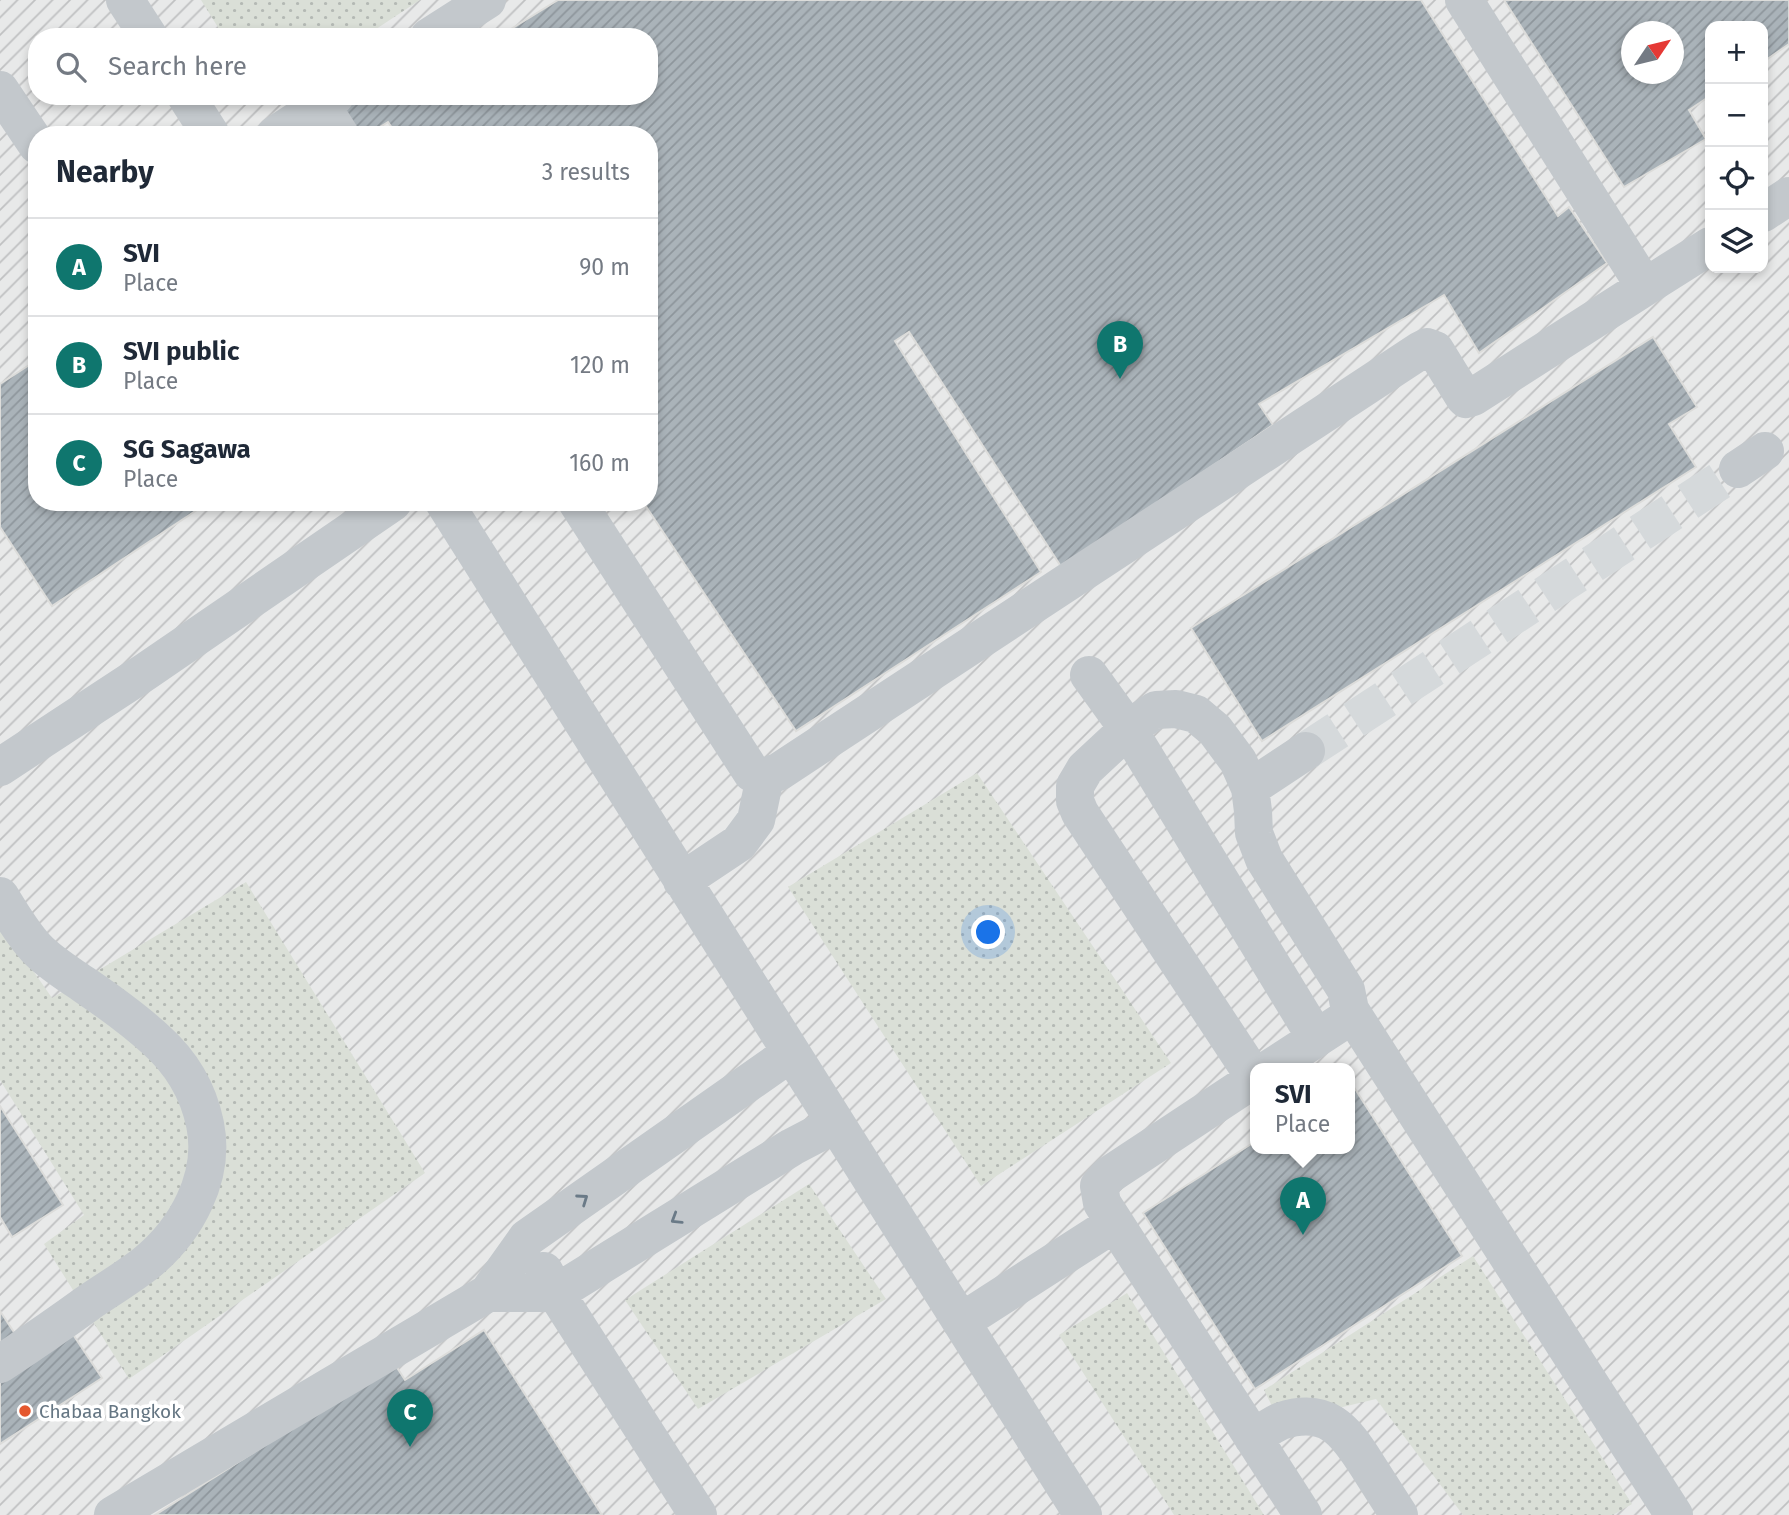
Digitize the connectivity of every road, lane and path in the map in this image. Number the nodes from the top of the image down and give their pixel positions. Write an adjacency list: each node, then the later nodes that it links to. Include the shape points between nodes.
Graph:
1 (125, 0): 5 (street)
2 (487, 0): 4 (street)
3 (1464, 0): 13 (street)
4 (433, 21)
5 (143, 28)
6 (0, 90): 9 (street)
7 (192, 105): 8 (street)
8 (205, 126)
9 (28, 132)
10 (1789, 196): 11 (street)
11 (1768, 210)
12 (1705, 249): 13 (street)
13 (1645, 287): 21 (street, via 1471,398 1464,397 1435,350 1427,346)
14 (380, 511): 20 (street)
15 (449, 511): 23 (street)
16 (583, 511): 21 (street, via 751,773)
17 (1089, 675): 18 (street)
18 (1128, 729): 22 (street, via 1156,710 1196,714 1231,751); 26 (street); 29 (street, via 1085,769 1075,786 1075,801)
19 (1306, 751): 22 (street)
20 (0, 767)
21 (765, 778): 23 (street, via 756,820 739,843)
22 (1250, 788): 25 (street, via 1254,833 1264,859 1346,990)
23 (689, 876): 27 (street)
24 (0, 896): 37 (street, via 37,949 126,1014 177,1062 192,1084 208,1138 202,1185 169,1239 146,1262)
25 (1350, 1010): 26 (street, via 1346,1019); 44 (street)
26 (1317, 1038): 28 (street)
27 (791, 1054): 31 (street); 33 (street, one-way to 27)
28 (1278, 1063)
29 (1250, 1070)
30 (1250, 1081): 32 (street, via 1109,1175 1099,1186 1102,1203)
31 (836, 1124): 35 (street, one-way to 35); 36 (street)
32 (1115, 1223): 36 (street); 38 (street)
33 (527, 1238): 34 (street); 35 (street)
34 (488, 1293): 35 (street); 39 (street)
35 (556, 1293): 40 (street)
36 (965, 1320): 41 (street)
37 (0, 1364)
38 (1253, 1438): 42 (street); 43 (street, via 1280,1422 1305,1416 1336,1424)
39 (113, 1515)
40 (698, 1515)
41 (1083, 1515)
42 (1303, 1515)
43 (1399, 1515)
44 (1674, 1515)

